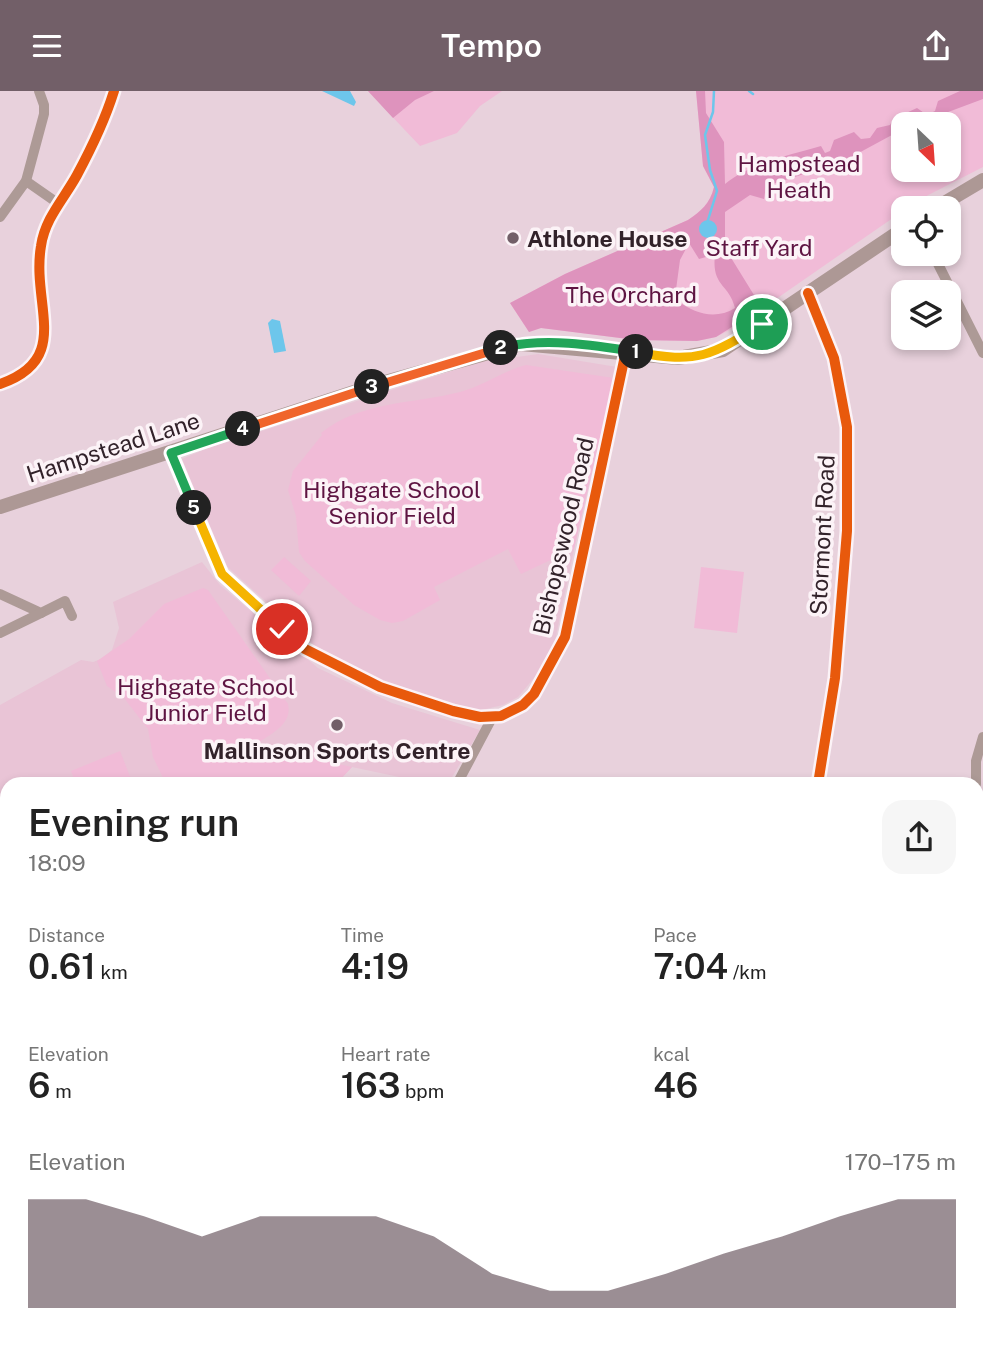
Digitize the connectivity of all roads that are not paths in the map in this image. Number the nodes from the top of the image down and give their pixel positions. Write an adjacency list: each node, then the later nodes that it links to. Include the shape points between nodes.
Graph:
1 (39, 91): 4 (street, via 44,114)
2 (114, 91): 6 (street, via 76,176)
3 (983, 180): 5 (main road)
4 (26, 181): 6 (street); 7 (street)
5 (956, 196)
6 (58, 204): 13 (street, via 40,248 43,351 32,369)
7 (0, 217)
8 (891, 237): 10 (main road, Hampstead Lane)
9 (939, 266): 12 (street)
10 (808, 293): 11 (main road, Hampstead Lane, via 723,350 678,358); 23 (street, Stormont Road, via 834,358 847,427 838,638)
11 (626, 351): 14 (main road, Hampstead Lane, via 521,344 385,382); 20 (street, Bishopswood Road, via 565,637 534,694 511,712)
12 (983, 353)
13 (0, 384)
14 (171, 453): 15 (main road, Hampstead Lane); 20 (street, via 222,574 295,641 322,660 380,687 453,711)
15 (0, 507)
16 (0, 594): 17 (street)
17 (41, 613): 18 (street, via 65,601); 19 (street)
18 (72, 616)
19 (0, 633)
20 (492, 718): 22 (street)
21 (983, 737): 24 (street)
22 (461, 777)
23 (819, 777)
24 (976, 777)

